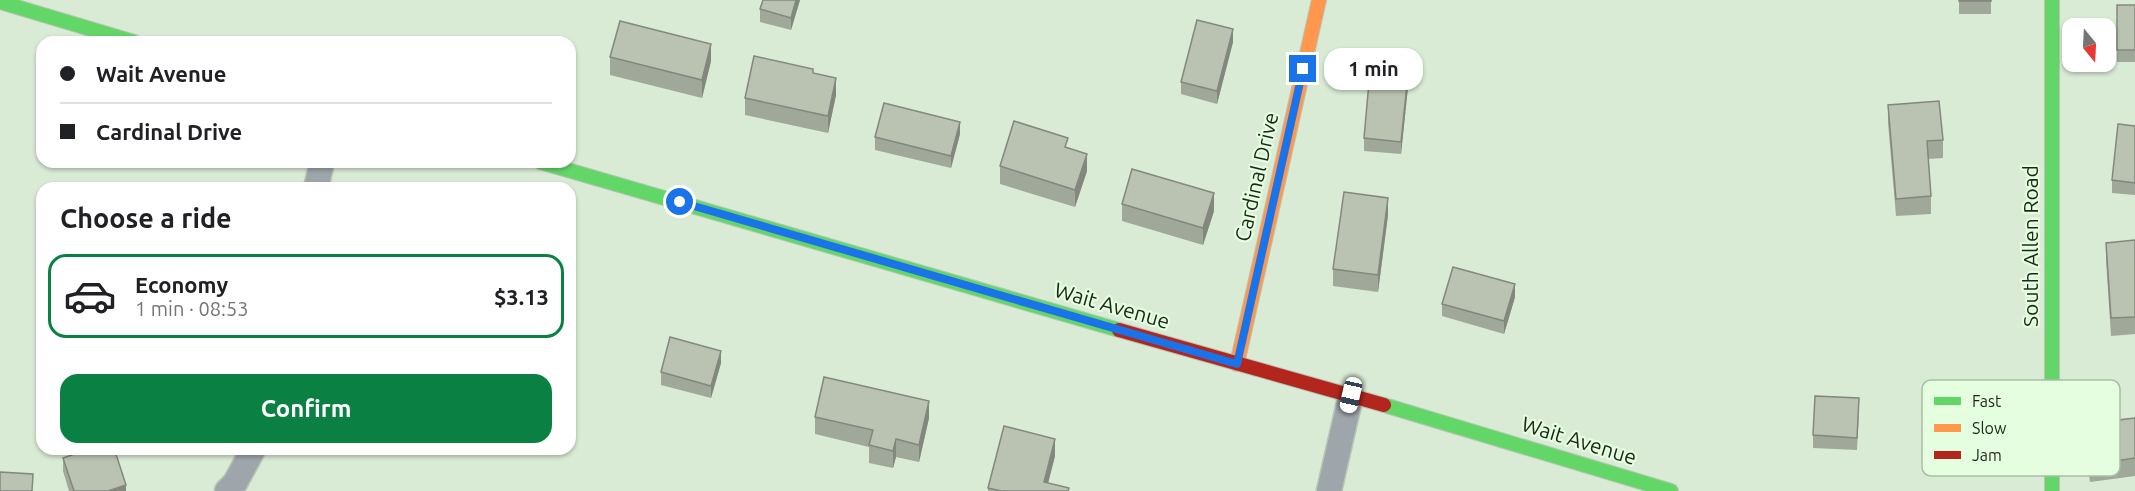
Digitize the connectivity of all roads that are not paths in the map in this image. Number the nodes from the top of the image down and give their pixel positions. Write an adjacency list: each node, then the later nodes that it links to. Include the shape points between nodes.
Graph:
1 (1318, 0): 6 (main road, Cardinal Drive)
2 (2052, 0): 7 (main road, South Allen Road)
3 (0, 2): 4 (main road)
4 (114, 36)
5 (561, 168): 6 (main road, Wait Avenue)
6 (1237, 364): 8 (main road, Wait Avenue)
7 (2052, 380)
8 (1351, 395): 11 (street); 12 (main road, Wait Avenue)
9 (250, 455): 10 (street, via 235,483)
10 (226, 491)
11 (1329, 491)
12 (1671, 491)

